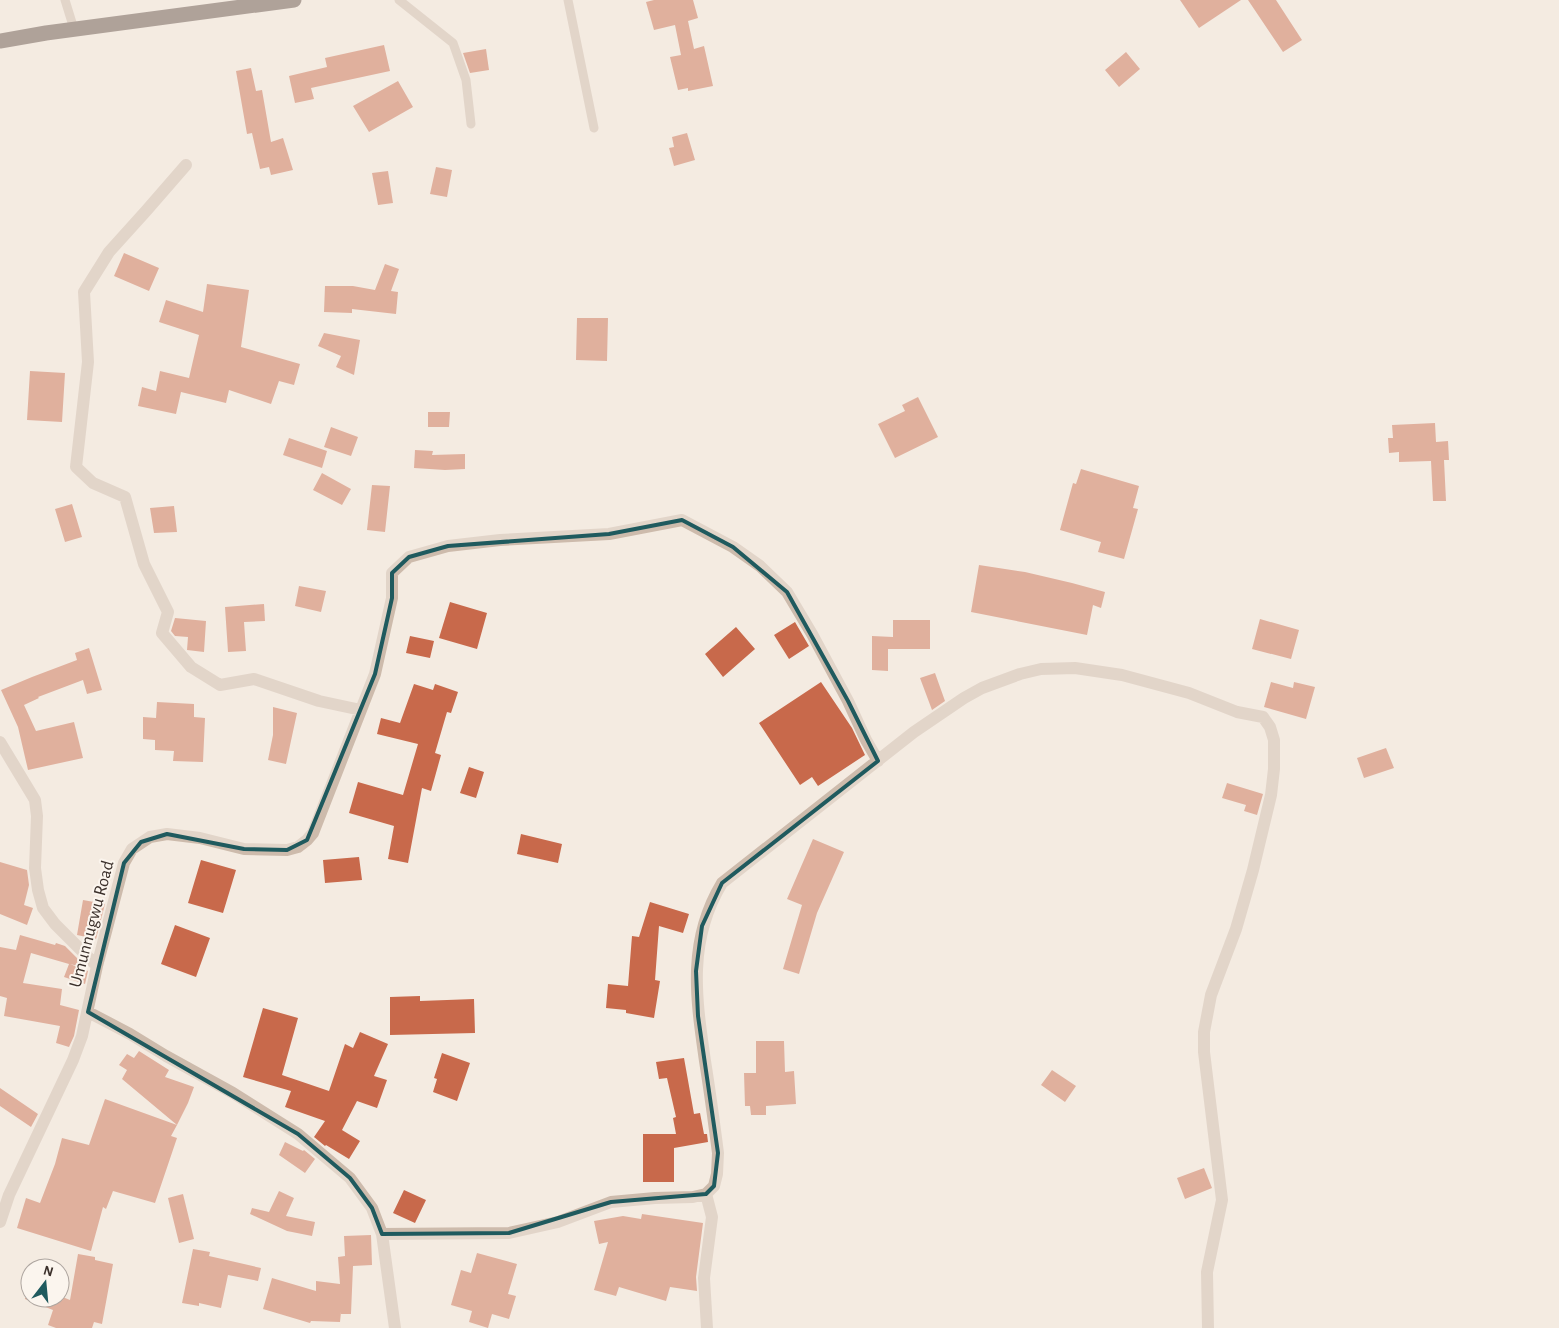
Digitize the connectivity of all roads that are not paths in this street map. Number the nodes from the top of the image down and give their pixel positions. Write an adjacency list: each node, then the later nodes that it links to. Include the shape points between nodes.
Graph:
1 (64, 0): 5 (lane)
2 (294, 0): 5 (highway)
3 (399, 0): 7 (lane, via 453,43 466,80)
4 (568, 0): 8 (lane)
5 (74, 29): 6 (highway)
6 (0, 41)
7 (471, 124)
8 (594, 128)
9 (186, 164): 10 (street, via 109,252 84,292 88,362 76,467 93,483 125,497 144,564 168,612 162,633 191,667 220,685 254,679 319,701)
10 (360, 710): 12 (street, Umunnugwu Road, via 375,674 392,598 392,573 409,557 448,546 609,534 682,520 733,547 760,566 787,592); 13 (street, Umunnugwu Road, via 313,833 298,847 287,850 244,849 167,834 150,837 132,849 124,863)
11 (0, 742): 13 (street, via 35,800 36,868 43,908)
12 (878, 761): 16 (street, via 722,883 708,908 702,926 696,971 698,1016 718,1153 714,1186); 21 (street, via 964,698 982,688 1040,669 1075,668 1122,675 1190,693 1237,712 1263,718 1270,727 1274,740 1271,795 1236,929 1210,995 1204,1032 1222,1200 1207,1272)
13 (97, 966): 14 (street, Umunnugwu Road)
14 (88, 1012): 15 (street, Umunnugwu Road, via 73,1060); 18 (street, via 298,1134 350,1178 372,1208)
15 (4, 1192): 17 (street, Umunnugwu Road)
16 (706, 1194): 18 (street, via 611,1202 558,1222 509,1233); 20 (street, via 712,1217 704,1278)
17 (0, 1222)
18 (382, 1234): 19 (street)
19 (395, 1328)
20 (707, 1328)
21 (1208, 1328)

